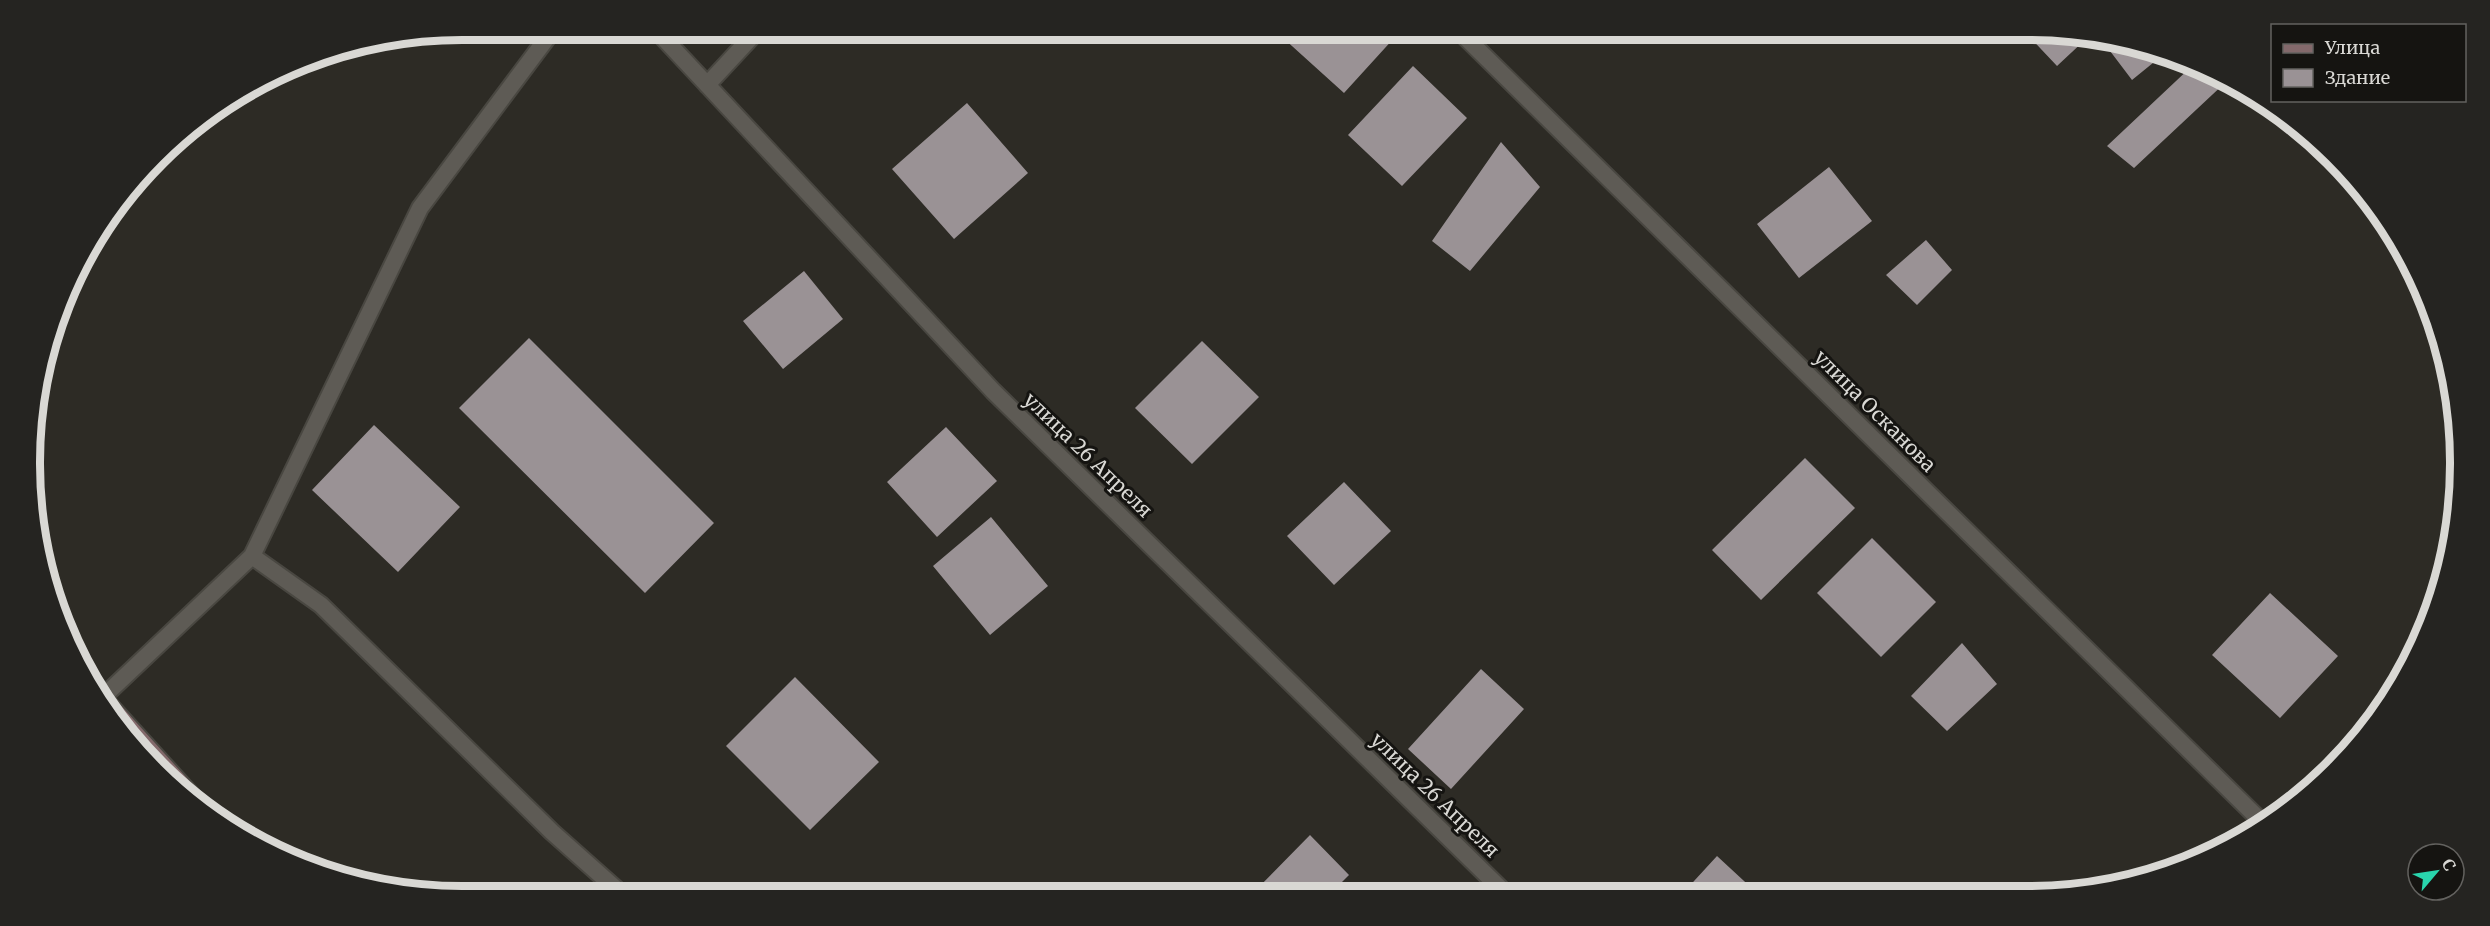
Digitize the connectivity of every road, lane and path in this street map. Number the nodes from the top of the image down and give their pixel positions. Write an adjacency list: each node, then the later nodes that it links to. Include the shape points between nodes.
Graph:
1 (546, 40): 6 (street, via 420,208)
2 (665, 40): 5 (street, улица 26 Апреля)
3 (749, 40): 5 (street)
4 (1468, 40): 8 (street, улица Осканова)
5 (707, 85): 10 (street, улица 26 Апреля, via 993,391)
6 (252, 556): 7 (street); 9 (street, via 321,606 552,832)
7 (105, 687)
8 (2257, 817)
9 (613, 886)
10 (1498, 886)

